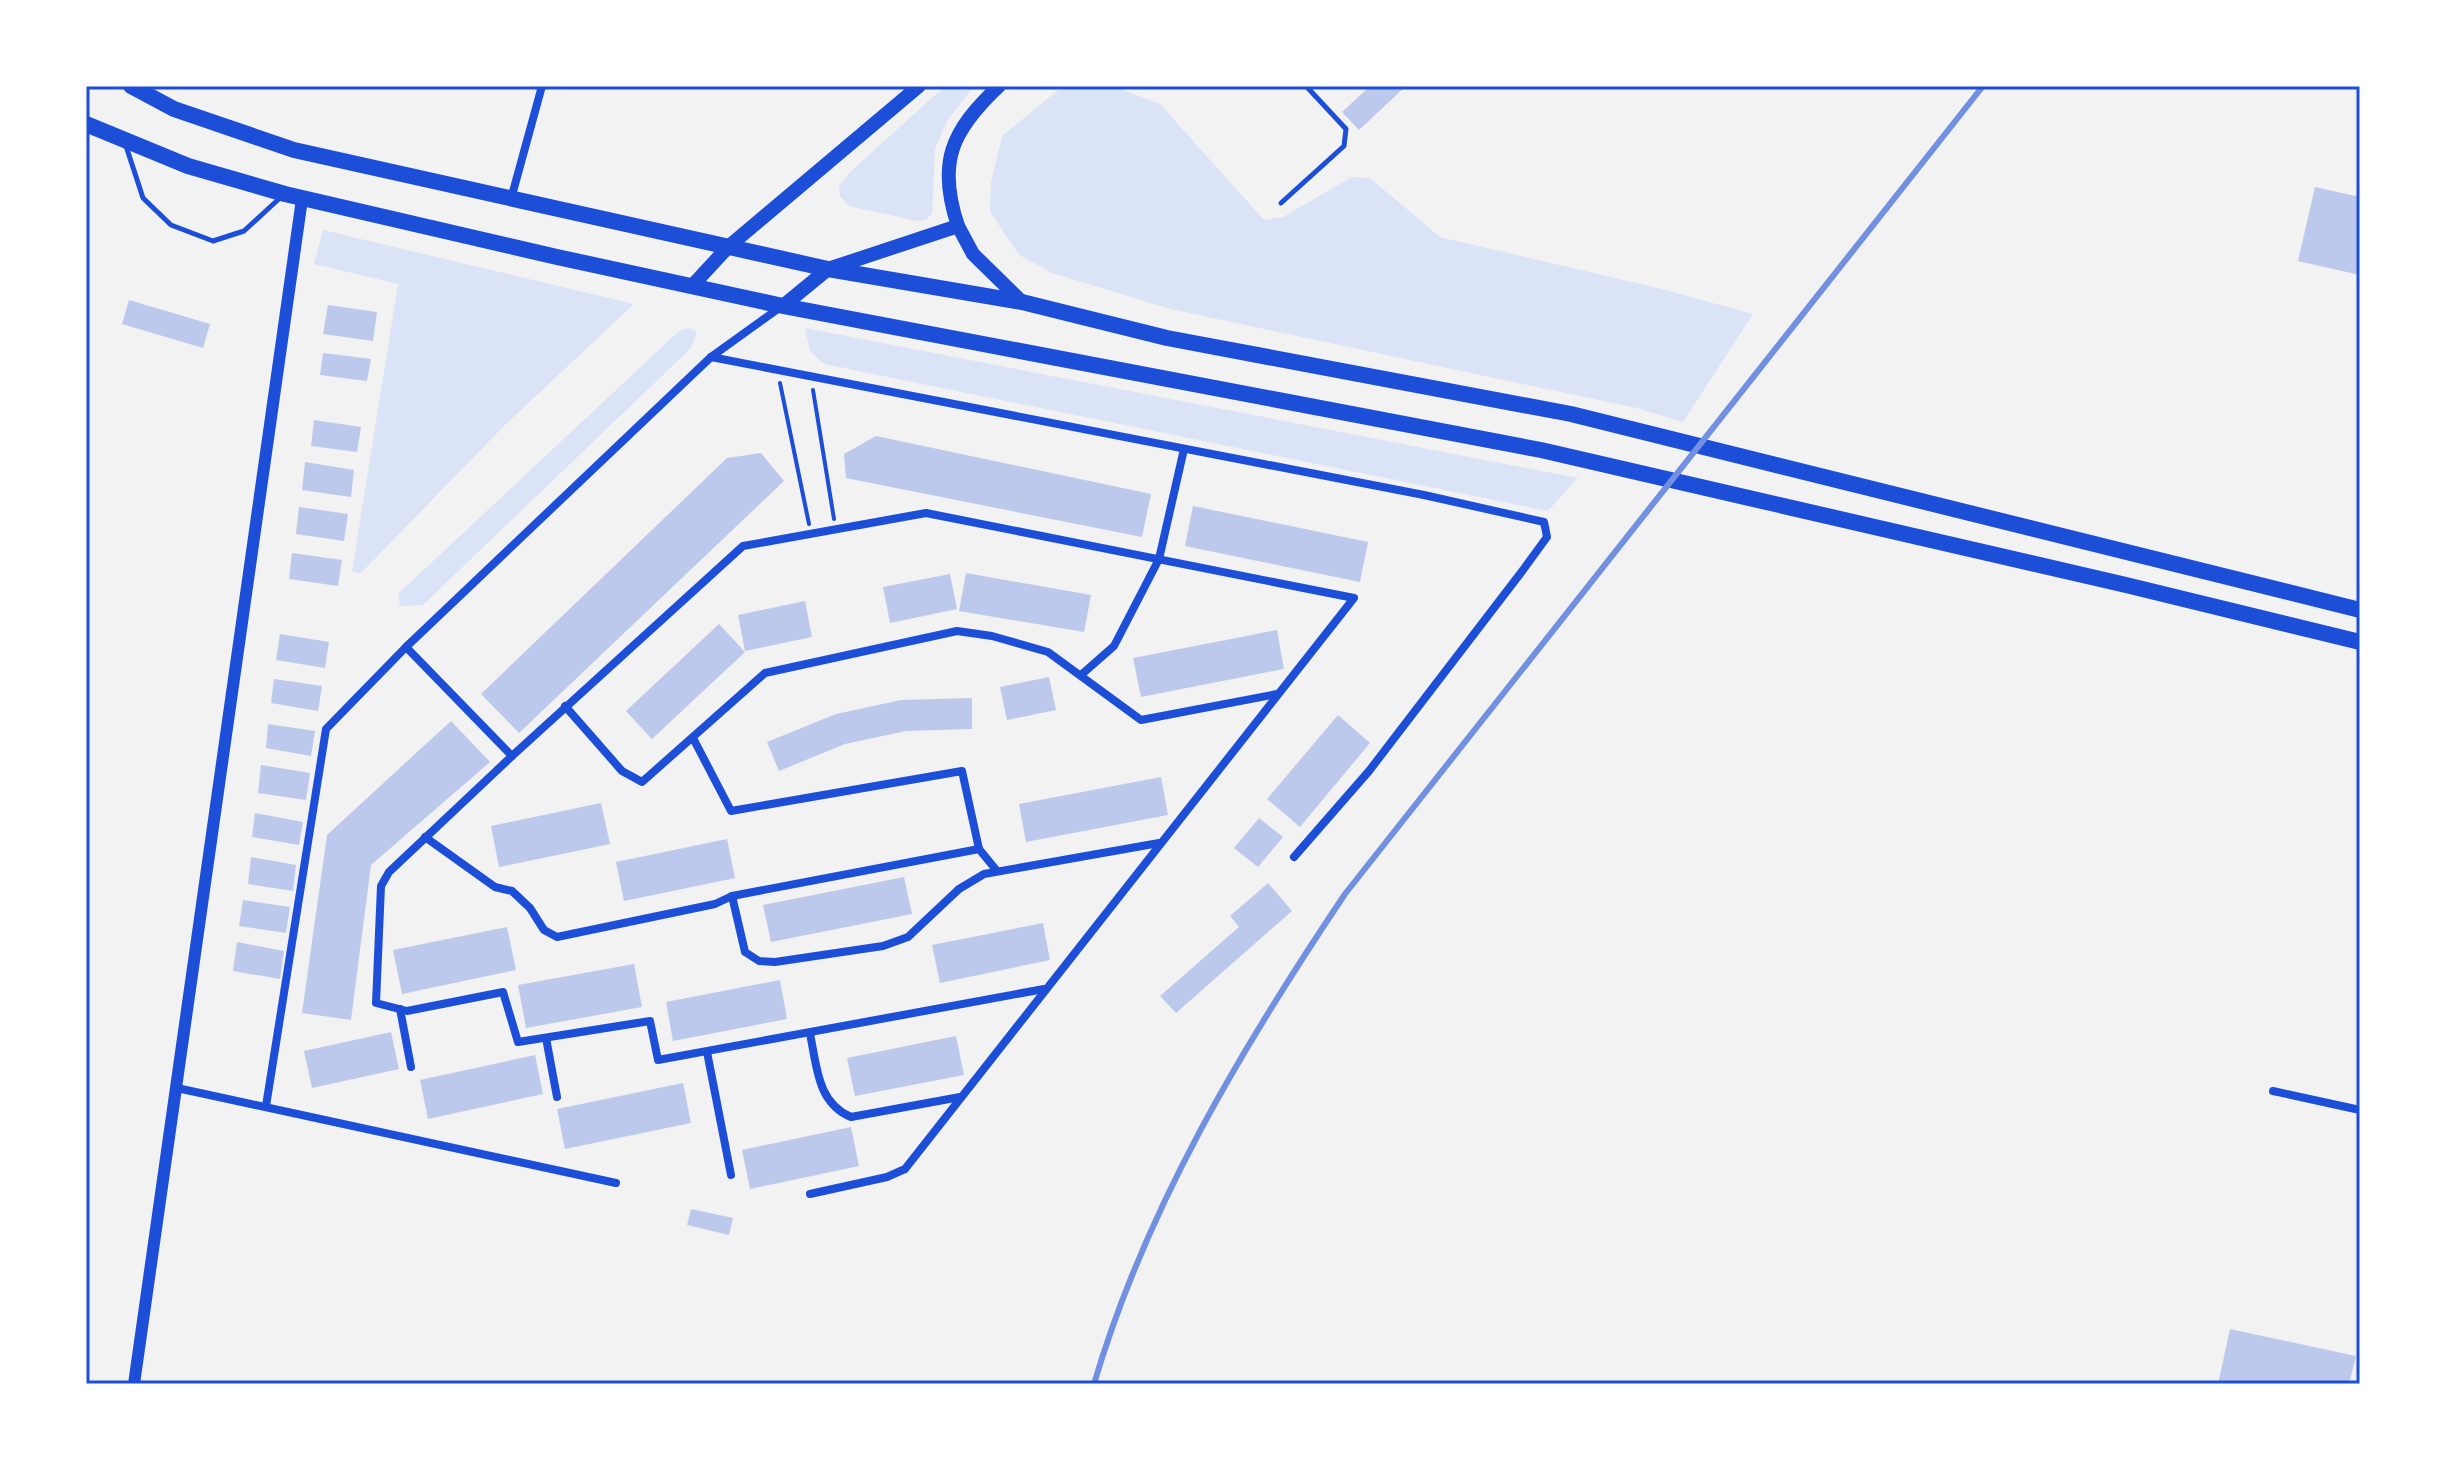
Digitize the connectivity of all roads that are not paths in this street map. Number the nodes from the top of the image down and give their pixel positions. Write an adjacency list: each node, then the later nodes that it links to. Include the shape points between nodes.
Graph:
1 (131, 86): 10 (main road, via 174,109 294,150)
2 (542, 86): 10 (street)
3 (919, 86): 13 (main road)
4 (999, 86): 12 (main road, via 957,135 948,159 947,195)
5 (1306, 86): 11 (lane, via 1346,129 1344,146)
6 (86, 124): 7 (main road)
7 (124, 141): 8 (main road); 8 (lane, via 143,198 171,225 213,241 244,231)
8 (285, 194): 9 (main road)
9 (302, 199): 15 (main road); 41 (street)
10 (511, 200): 13 (main road)
11 (1281, 203)
12 (958, 226): 14 (main road); 16 (main road, via 973,254)
13 (728, 247): 14 (main road); 15 (main road)
14 (828, 269): 16 (main road); 17 (main road)
15 (692, 286): 17 (main road)
16 (1022, 302): 21 (main road, via 1167,338 1571,414)
17 (783, 306): 18 (street); 22 (main road, via 1541,450)
18 (711, 357): 19 (street); 23 (street)
19 (1184, 449): 20 (street); 32 (street, via 1544,522 1547,537 1523,570 1369,771)
20 (1159, 559): 24 (street, via 1114,646); 25 (street, via 1354,598); 26 (street, via 926,513 743,546)
21 (2360, 610)
22 (2360, 642)
23 (406, 647): 28 (street); 45 (street, via 326,729)
24 (1081, 675): 25 (street, via 1141,720); 27 (street, via 1048,652 957,631 765,673)
25 (1278, 694): 30 (street)
26 (565, 706): 27 (street, via 632,779 642,782); 28 (street)
27 (693, 738): 31 (street, via 731,811 962,771)
28 (512, 756): 29 (street)
29 (425, 837): 34 (street, via 495,887 512,891 544,930 557,937); 36 (street, via 381,886 376,1003)
30 (1159, 843): 33 (street); 35 (street)
31 (979, 849): 33 (street); 34 (street)
32 (1294, 857)
33 (997, 871): 34 (street, via 959,889 908,937 883,946 775,962 759,961 745,952)
34 (732, 896)
35 (1044, 989): 37 (street); 44 (street)
36 (400, 1009): 38 (street, via 503,992 518,1042); 40 (street)
37 (810, 1034): 39 (street); 44 (street, via 827,1100 851,1117)
38 (546, 1038): 39 (street, via 650,1021 658,1060); 43 (street)
39 (707, 1052): 47 (street)
40 (411, 1067)
41 (177, 1088): 45 (street); 50 (street)
42 (2273, 1091): 46 (street)
43 (557, 1097)
44 (960, 1097): 49 (street, via 905,1169)
45 (266, 1106): 48 (street)
46 (2360, 1110)
47 (731, 1175)
48 (616, 1183)
49 (810, 1194)
50 (134, 1384)

